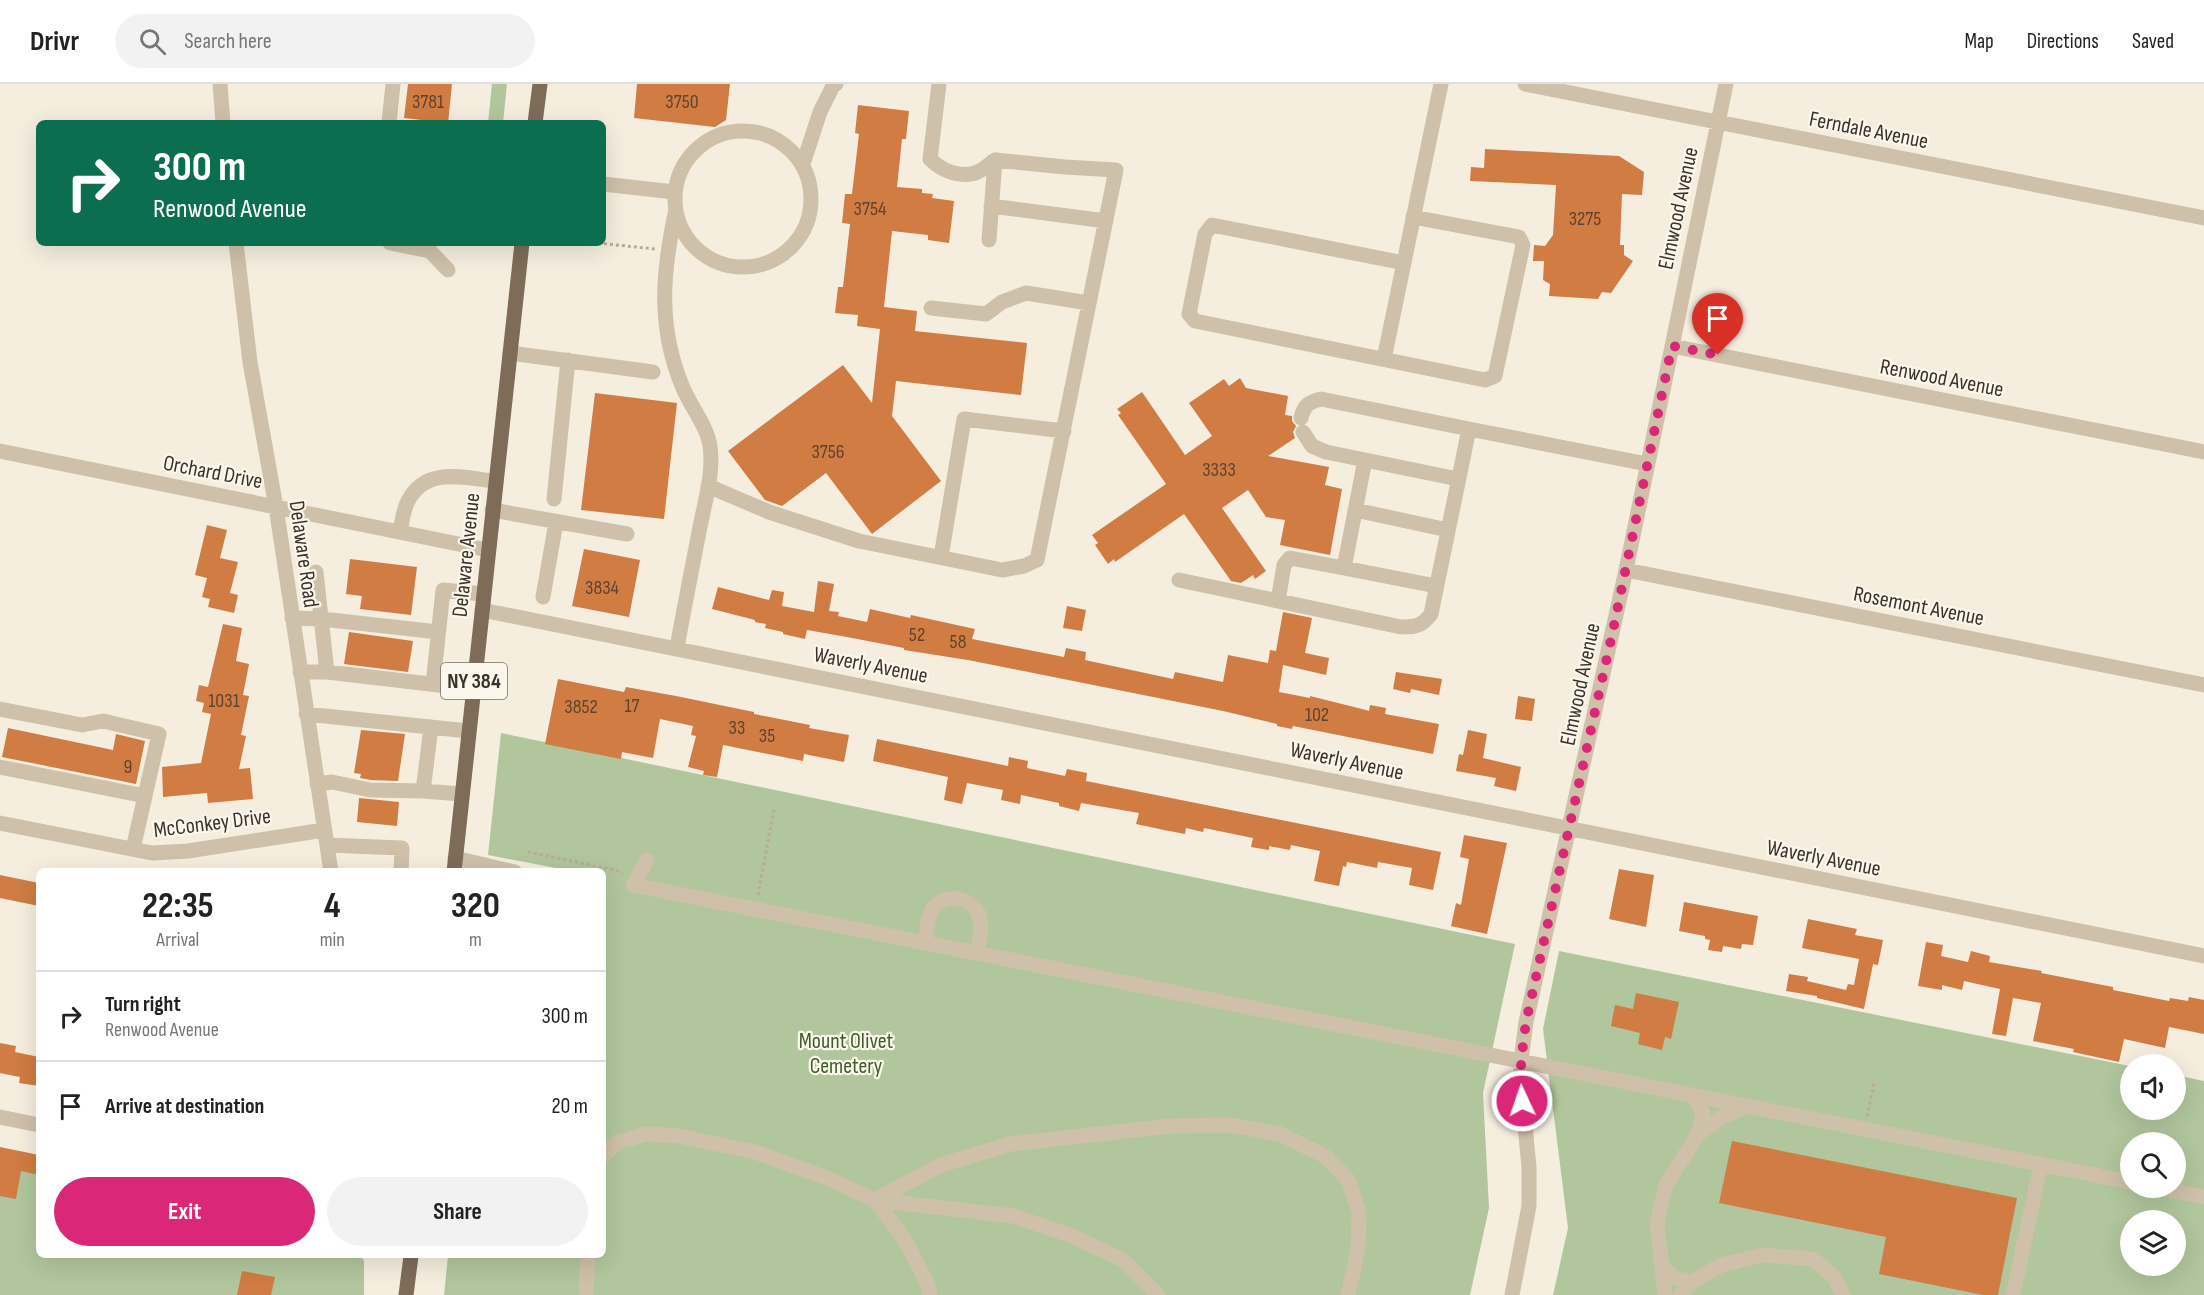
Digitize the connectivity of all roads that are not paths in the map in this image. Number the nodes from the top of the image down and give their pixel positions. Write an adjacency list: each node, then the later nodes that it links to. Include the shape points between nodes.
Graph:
1 (219, 84): 9 (street)
2 (393, 84): 10 (street)
3 (540, 84): 11 (main road)
4 (836, 84): 14 (street, via 820,112)
5 (1441, 84): 19 (street)
6 (1525, 84): 12 (street, Ferndale Avenue)
7 (1726, 84): 12 (street, Elmwood Avenue)
8 (934, 85): 13 (street, via 930,159 939,168 961,175 976,173)
9 (223, 120)
10 (389, 120)
11 (535, 120)
12 (1718, 122): 20 (street, Ferndale Avenue); 30 (street, Elmwood Avenue)
13 (995, 160): 17 (street); 21 (street, via 1116,170)
14 (802, 164): 16 (street, via 789,147 771,136 750,130 728,131 708,139 691,153); 18 (street, via 811,186 811,210 803,233 788,251 767,263 744,268 720,264 699,252 683,234)
15 (606, 184): 16 (street)
16 (674, 192): 18 (street)
17 (991, 206): 21 (street); 22 (street)
18 (675, 214): 43 (street, via 668,250 665,326 684,390 710,443)
19 (1413, 217): 26 (street); 32 (street, via 1519,237 1523,245 1495,376 1485,380)
20 (2204, 218)
21 (1106, 221): 28 (street)
22 (989, 240)
23 (236, 246): 45 (street, Delaware Road, via 250,362)
24 (405, 246): 27 (street, via 430,251)
25 (522, 246): 31 (main road, Delaware Avenue / NY 384)
26 (1404, 263): 32 (street); 32 (street, via 1212,225 1205,234 1189,314 1195,321)
27 (448, 270)
28 (1089, 303): 29 (street, via 1026,293 1002,302 986,314); 36 (street)
29 (931, 308)
30 (1672, 346): 38 (street, Renwood Avenue); 40 (street, Elmwood Avenue)
31 (510, 353): 33 (street); 42 (main road, Delaware Avenue / NY 384)
32 (1384, 359)
33 (568, 360): 34 (street); 44 (street)
34 (653, 372)
35 (1469, 429): 39 (street, via 1321,399 1309,402 1303,410 1302,425 1312,446); 40 (street); 41 (street)
36 (1064, 431): 53 (street, via 1037,560 1002,570); 53 (street, via 964,419)
37 (0, 451): 45 (street, Orchard Drive)
38 (2204, 452)
39 (1365, 460): 41 (street); 47 (street)
40 (1647, 464): 55 (street, Elmwood Avenue)
41 (1458, 479): 49 (street)
42 (495, 481): 46 (main road, Delaware Avenue / NY 384); 50 (street, via 442,476 419,484 407,502)
43 (708, 486): 53 (street, via 769,512 859,541); 65 (street)
44 (554, 498)
45 (276, 507): 50 (street, Orchard Drive); 62 (street, Delaware Road)
46 (492, 510): 48 (street); 52 (main road, Delaware Avenue / NY 384)
47 (1355, 510): 49 (street); 54 (street)
48 (556, 522): 51 (street); 59 (street)
49 (1448, 530): 58 (street)
50 (400, 532): 52 (street, Orchard Drive)
51 (627, 534)
52 (488, 550): 61 (main road, Delaware Avenue / NY 384)
53 (941, 556)
54 (1344, 568): 58 (street); 60 (street, via 1290,558 1284,565)
55 (1626, 570): 69 (street, Rosemont Avenue); 81 (street, Elmwood Avenue)
56 (316, 572): 63 (street)
57 (1179, 580): 60 (street)
58 (1436, 586): 60 (street, via 1431,614 1415,627)
59 (543, 597)
60 (1278, 601)
61 (482, 602): 64 (street, Waverly Avenue, via 443,590); 65 (street, Waverly Avenue); 70 (main road, Delaware Avenue / NY 384)
62 (292, 618): 63 (street); 66 (street, Delaware Road)
63 (322, 619): 64 (street); 67 (street)
64 (438, 632): 68 (street)
65 (676, 648): 81 (street, Waverly Avenue)
66 (300, 672): 67 (street); 72 (street, Delaware Road)
67 (327, 672): 68 (street)
68 (433, 684): 70 (street)
69 (2204, 685)
70 (473, 688): 74 (main road, Delaware Avenue / NY 384)
71 (0, 709): 79 (street, via 82,725 103,721 159,734)
72 (306, 714): 73 (street); 76 (street, Delaware Road)
73 (431, 727): 74 (street); 77 (street)
74 (468, 731): 78 (main road, Delaware Avenue / NY 384)
75 (0, 767): 79 (street)
76 (317, 784): 77 (street); 82 (street, Delaware Road)
77 (423, 791): 78 (street)
78 (462, 794): 85 (main road, Delaware Avenue / NY 384)
79 (145, 796): 83 (street)
80 (0, 823): 83 (street, McConkey Drive)
81 (1570, 829): 91 (street, Waverly Avenue); 92 (street, Elmwood Avenue, via 1526,1022)
82 (326, 837): 83 (street, McConkey Drive, via 152,853); 86 (street, Delaware Road); 87 (street, McConkey Drive, via 402,848)
83 (133, 849)
84 (647, 860): 89 (street, via 633,885)
85 (454, 865): 88 (street)
86 (330, 868)
87 (401, 868)
88 (480, 868)
89 (925, 943): 90 (street); 90 (street, via 935,906 946,899 959,899 972,904 979,915)
90 (977, 953): 92 (street)
91 (2204, 956)
92 (1521, 1061): 93 (street); 113 (street, Elmwood Avenue, via 1529,1206)
93 (1693, 1095): 94 (street); 97 (street, via 1702,1113)
94 (1748, 1106): 97 (street); 99 (street)
95 (0, 1117): 96 (street)
96 (36, 1124)
97 (1698, 1134): 106 (street, via 1666,1185 1658,1224)
98 (606, 1153): 103 (street, via 618,1142 645,1134 679,1136 755,1152)
99 (2042, 1164): 100 (street); 117 (street)
100 (2120, 1180)
101 (2186, 1193): 102 (street)
102 (2204, 1197)
103 (874, 1200): 110 (street, via 905,1240); 111 (street, via 1023,1219 1070,1235 1123,1260); 112 (street, via 941,1165 1010,1144 1171,1126 1230,1125 1280,1134 1325,1156 1349,1181 1359,1213 1358,1250)
104 (411, 1258): 108 (main road)
105 (588, 1258): 109 (street)
106 (1662, 1265): 107 (street, via 1674,1278); 114 (street)
107 (1692, 1282): 115 (street); 116 (street, via 1721,1265 1762,1255 1803,1258 1813,1259 1834,1277)
108 (406, 1295)
109 (586, 1295)
110 (930, 1295)
111 (1158, 1295)
112 (1348, 1295)
113 (1512, 1295)
114 (1665, 1295)
115 (1681, 1295)
116 (1843, 1295)
117 (2013, 1295)

